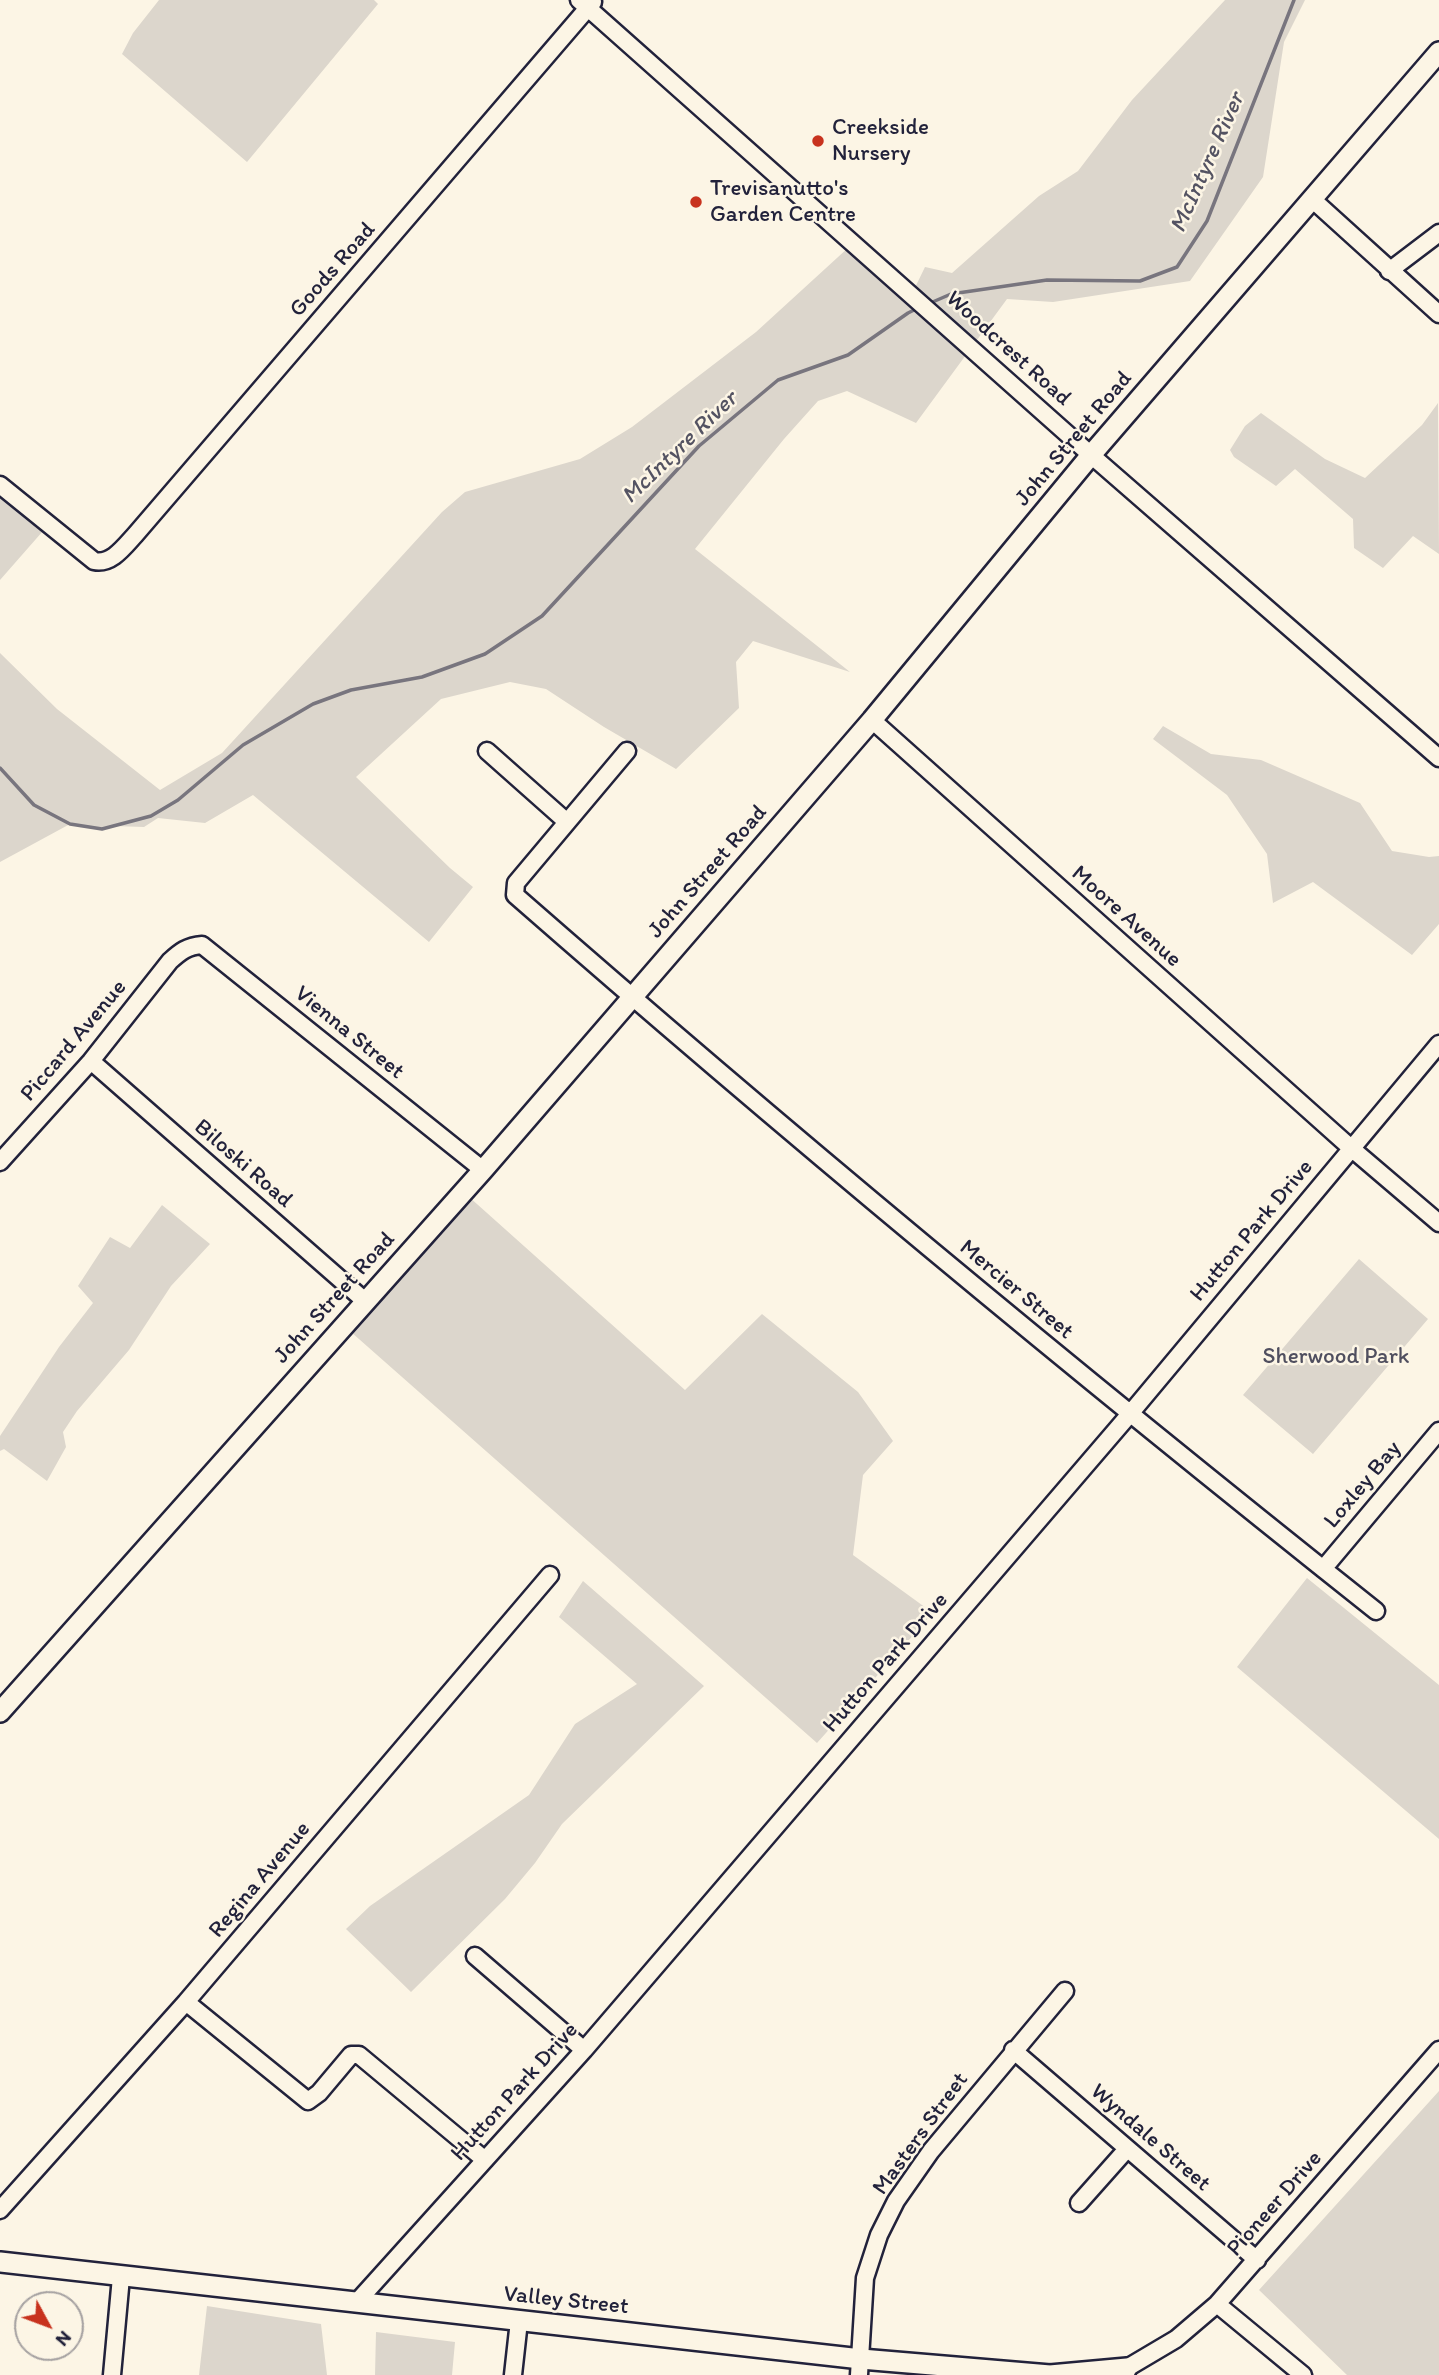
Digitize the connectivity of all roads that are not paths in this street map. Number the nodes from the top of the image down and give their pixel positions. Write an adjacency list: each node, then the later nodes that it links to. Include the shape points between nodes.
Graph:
1 (587, 3): 7 (street, Woodcrest Road); 8 (street, Goods Road, via 114,557 93,561)
2 (1439, 52): 3 (main road, John Street Road)
3 (1312, 199): 5 (street); 7 (main road, John Street Road)
4 (1439, 233): 5 (street)
5 (1389, 271): 6 (street)
6 (1439, 314)
7 (1091, 455): 9 (main road, John Street Road); 12 (street, Woodcrest Road)
8 (0, 485)
9 (872, 720): 15 (main road, John Street Road); 18 (street, Moore Avenue)
10 (487, 751): 13 (street)
11 (627, 751): 13 (street)
12 (1439, 758)
13 (567, 822): 15 (street, Mercier Street, via 516,883 515,895)
14 (182, 950): 17 (street, Piccard Avenue); 20 (street, Vienna Street, via 202,945 215,954)
15 (632, 998): 20 (main road, John Street Road); 23 (street, Mercier Street)
16 (1439, 1044): 18 (street, Hutton Park Drive)
17 (91, 1061): 19 (street, Piccard Avenue); 22 (street, Biloski Road)
18 (1351, 1148): 21 (street); 23 (street, Hutton Park Drive)
19 (0, 1162)
20 (482, 1170): 22 (main road, John Street Road)
21 (1439, 1223)
22 (365, 1301): 28 (main road, John Street Road)
23 (1129, 1415): 25 (street, Mercier Street); 32 (street, Hutton Park Drive)
24 (1439, 1431): 25 (street, Loxley Bay)
25 (1322, 1569): 27 (street, Mercier Street)
26 (550, 1575): 31 (street, Regina Avenue)
27 (1376, 1611)
28 (0, 1712)
29 (475, 1956): 32 (street)
30 (1065, 1991): 33 (street, Masters Street)
31 (186, 2002): 36 (street, via 308,2101 351,2055 359,2055); 38 (street, Regina Avenue)
32 (584, 2050): 36 (street, Hutton Park Drive)
33 (1013, 2050): 35 (street, Wyndale Street); 45 (street, Masters Street, via 931,2151 879,2235 865,2278)
34 (1439, 2050): 39 (street, Pioneer Drive)
35 (1127, 2149): 37 (street); 39 (street, Wyndale Street)
36 (485, 2160): 42 (street, Hutton Park Drive)
37 (1079, 2203)
38 (0, 2210)
39 (1257, 2260): 43 (street, Pioneer Drive)
40 (0, 2262): 41 (main road, Valley Street)
41 (121, 2277): 42 (main road, Valley Street); 47 (street)
42 (356, 2303): 44 (main road, Valley Street)
43 (1217, 2304): 46 (street, Pioneer Drive); 49 (street)
44 (519, 2321): 45 (main road, Valley Street); 48 (street)
45 (860, 2367): 46 (main road, Valley Street, via 1050,2375)
46 (1126, 2371)
47 (112, 2375)
48 (513, 2375)
49 (1303, 2375)

